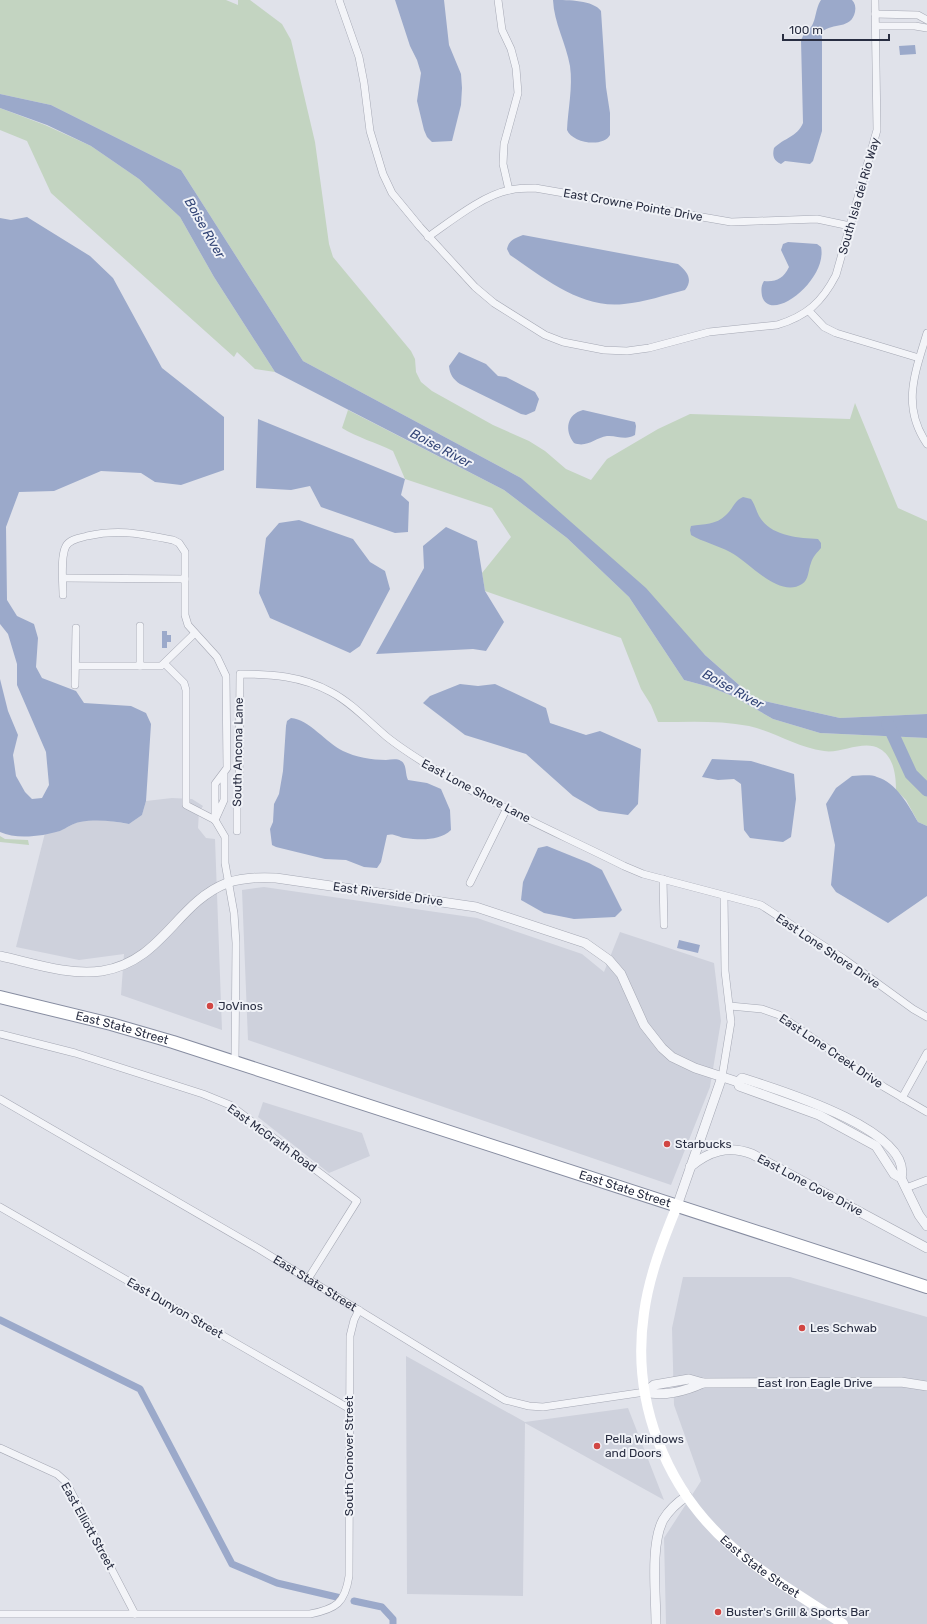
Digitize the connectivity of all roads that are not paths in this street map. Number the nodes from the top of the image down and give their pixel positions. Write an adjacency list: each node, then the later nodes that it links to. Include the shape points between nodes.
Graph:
1 (338, 0): 10 (street, South Isla del Rio Way, via 359,57 370,131 383,174 403,207)
2 (498, 0): 8 (street, via 502,30 516,68 518,93 504,144 504,164)
3 (875, 0): 4 (street, South Isla del Rio Way)
4 (875, 14): 5 (street, via 918,15); 6 (street, South Isla del Rio Way)
5 (927, 20)
6 (876, 26): 7 (street); 9 (street, South Isla del Rio Way, via 877,130)
7 (927, 28)
8 (509, 190): 9 (street, East Crowne Pointe Drive, via 535,188 731,222 817,219); 10 (street, East Crowne Pointe Drive, via 484,200)
9 (850, 226): 11 (street, South Isla del Rio Way, via 836,275 827,293)
10 (428, 237): 11 (street, South Isla del Rio Way, via 474,287 494,303 545,335 582,347 627,351 649,348 708,332 788,322)
11 (809, 311): 13 (street, via 824,327 836,333)
12 (927, 333): 13 (street)
13 (919, 358): 14 (street, via 912,404 915,421)
14 (927, 444)
15 (63, 578): 16 (street); 16 (street, via 63,553 68,542 115,531 165,538 179,543 185,552); 17 (street)
16 (185, 579): 20 (street, via 185,615)
17 (63, 595)
18 (140, 626): 23 (street)
19 (76, 628): 22 (street)
20 (194, 634): 21 (street); 27 (street, via 217,657 226,676 227,768 215,784)
21 (165, 664): 23 (street); 27 (street, via 184,683 186,690 186,805)
22 (76, 666): 23 (street); 25 (street)
23 (140, 666)
24 (240, 674): 26 (street, East Lone Shore Lane, via 290,677 331,692 419,760); 28 (street, South Ancona Lane)
25 (75, 685)
26 (507, 808): 29 (street, East Lone Shore Lane, via 624,866); 31 (street)
27 (215, 820): 30 (street, via 225,837)
28 (237, 831)
29 (663, 879): 32 (street, East Lone Shore Lane); 33 (street)
30 (228, 883): 34 (street, East Riverside Drive, via 197,902 139,958 113,969 77,972); 40 (street, via 236,943); 41 (street, East Riverside Drive, via 249,878 276,878 476,907 573,938 597,951 621,974 644,1025 662,1048 695,1068)
31 (470, 883)
32 (724, 896): 36 (street, via 725,971); 37 (street, East Lone Shore Drive, via 761,905)
33 (664, 925)
34 (0, 956)
35 (0, 997): 40 (highway, East State Street, via 125,1028)
36 (730, 1006): 41 (street, via 731,1022); 42 (street, East Lone Creek Drive, via 762,1009 779,1015)
37 (927, 1017)
38 (0, 1034): 52 (street, East McGrath Road, via 74,1053 230,1105 357,1201)
39 (927, 1053): 42 (street)
40 (235, 1063): 48 (highway, East State Street)
41 (722, 1077): 45 (street); 47 (street, East Riverside Drive, via 738,1082 742,1078 810,1100 875,1134 892,1148 899,1158 903,1171 901,1178)
42 (902, 1098): 44 (street, East Lone Creek Drive)
43 (0, 1099): 52 (street, East State Street, via 129,1172)
44 (927, 1112)
45 (690, 1167): 48 (street); 51 (street, East Lone Cove Drive, via 711,1153 726,1149 742,1150)
46 (927, 1180): 47 (street)
47 (906, 1188): 50 (street, East Riverside Drive)
48 (677, 1206): 53 (highway, East State Street); 56 (main road, East State Street, via 653,1272 644,1312 641,1354)
49 (0, 1207): 57 (street, East Dunyon Street)
50 (927, 1226)
51 (927, 1248)
52 (308, 1279): 54 (street, East State Street)
53 (927, 1287)
54 (360, 1310): 56 (street, East State Street, via 479,1385 505,1400 518,1404 543,1407); 57 (street, South Conover Street, via 354,1320 350,1336)
55 (927, 1386): 56 (street, East Iron Eagle Drive, via 901,1382 703,1383 691,1389 655,1395)
56 (645, 1392): 59 (main road, East State Street, via 655,1436 663,1457)
57 (350, 1409): 61 (street, South Conover Street, via 349,1576 347,1590 340,1602 328,1611 310,1614)
58 (0, 1448): 61 (street, East Elliott Street, via 57,1474 66,1482)
59 (687, 1496): 62 (street, via 668,1513 658,1534); 63 (main road, East State Street, via 710,1525 740,1554)
60 (0, 1614): 61 (street)
61 (135, 1614)
62 (656, 1624)
63 (843, 1624)

